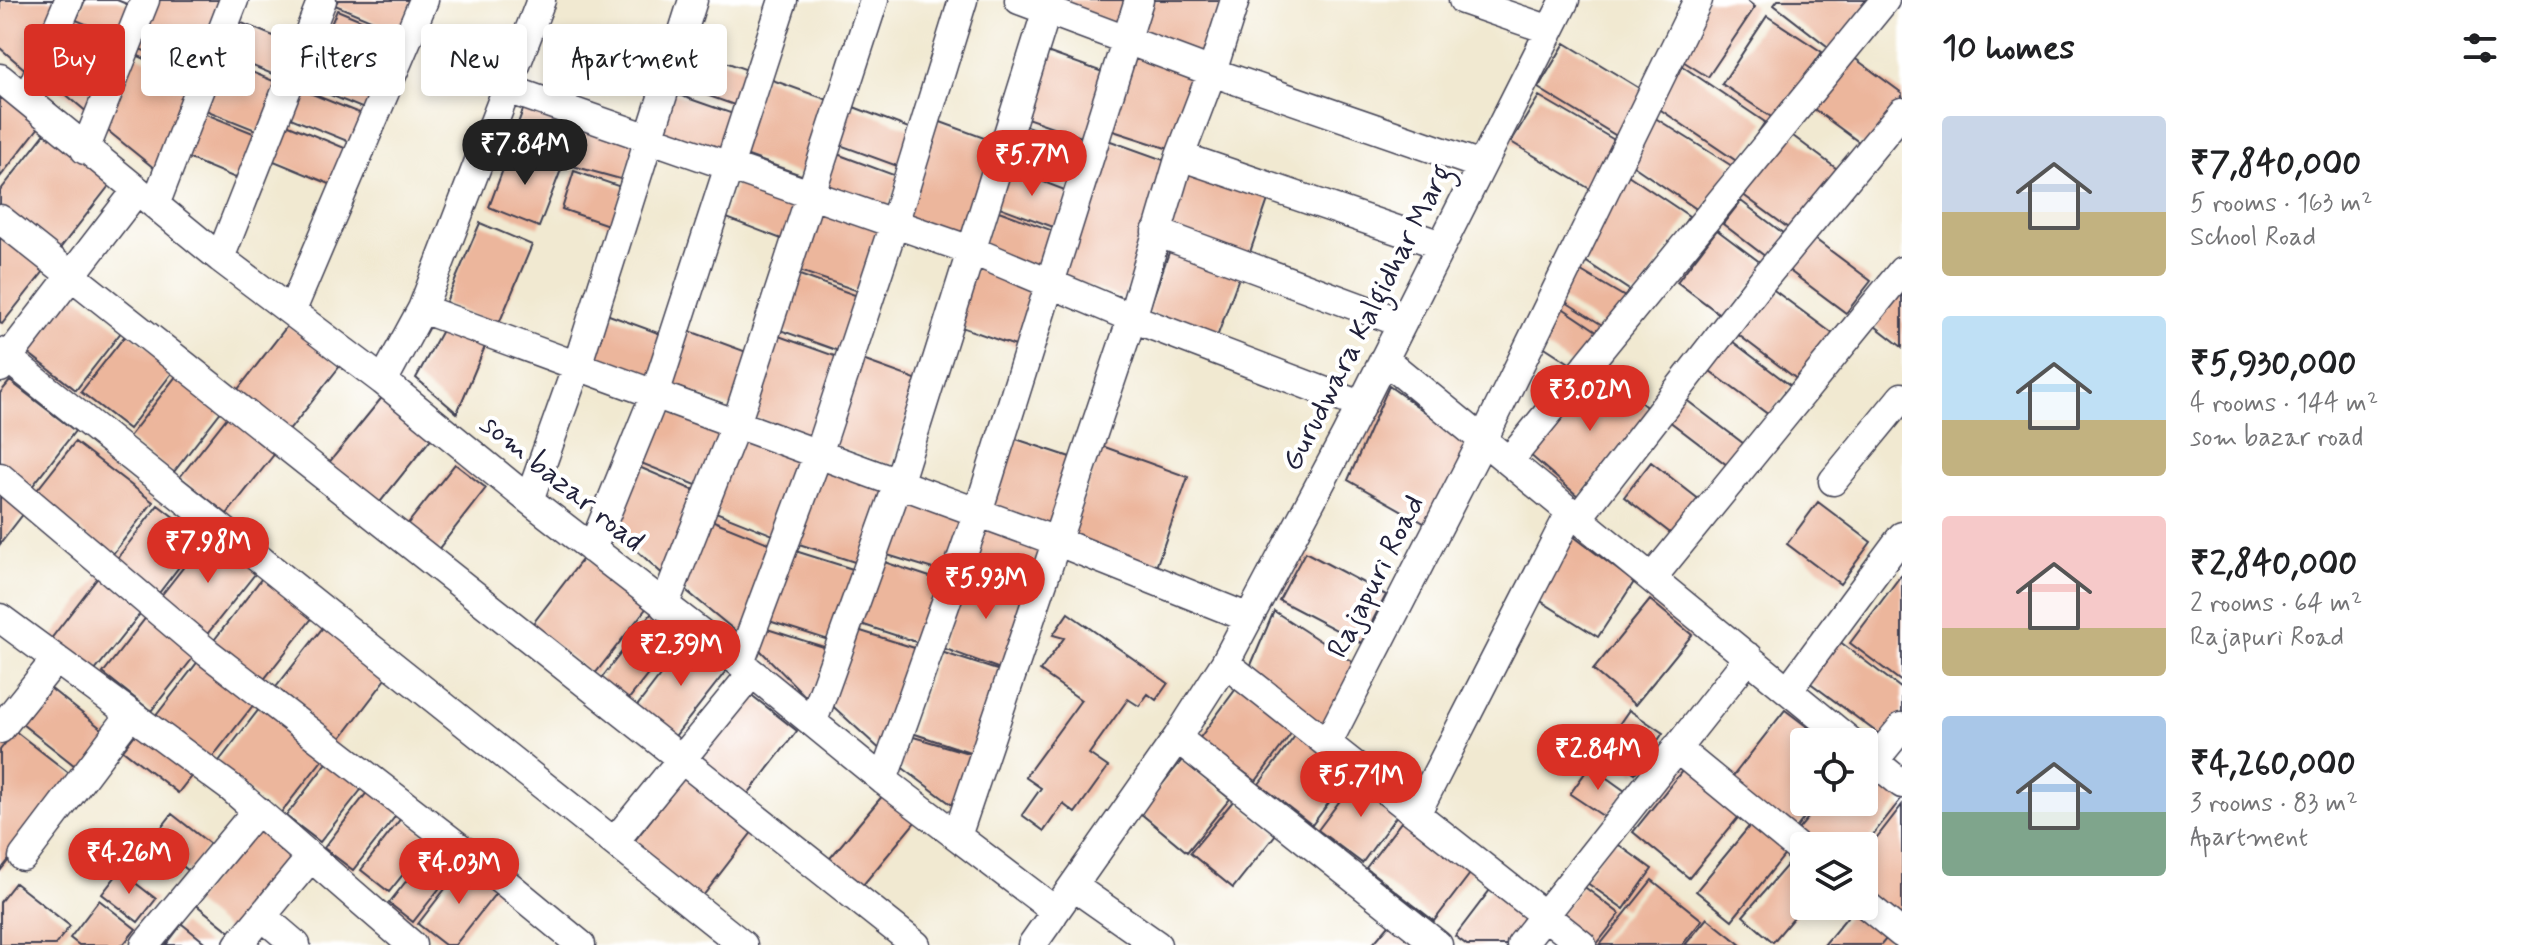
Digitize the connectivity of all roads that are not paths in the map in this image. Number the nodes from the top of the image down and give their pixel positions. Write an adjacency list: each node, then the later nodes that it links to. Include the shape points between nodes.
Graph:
1 (69, 0): 26 (street)
2 (145, 0): 29 (street)
3 (234, 0): 34 (street)
4 (322, 0): 40 (street)
5 (424, 0): 45 (street)
6 (541, 0): 20 (street)
7 (693, 0): 28 (street)
8 (783, 0): 32 (street)
9 (874, 0): 33 (street)
10 (963, 0): 36 (street)
11 (1019, 0): 18 (street)
12 (1139, 0): 21 (street)
13 (1235, 0): 22 (street)
14 (1463, 0): 19 (street)
15 (1565, 0): 19 (street, Gurudwara Kalgidhar Marg)
16 (1698, 0): 56 (street, Rajapuri Road)
17 (1885, 0): 58 (street)
18 (1048, 5): 21 (street); 39 (street)
19 (1550, 30): 31 (street, Gurudwara Kalgidhar Marg)
20 (527, 34)
21 (1126, 40): 22 (street); 43 (street)
22 (1212, 72): 30 (street); 31 (street)
23 (0, 78): 26 (street, som bazar road)
24 (502, 96): 44 (street)
25 (527, 96): 28 (street)
26 (27, 100): 29 (street, som bazar road)
27 (1902, 112): 64 (street)
28 (649, 138): 32 (street); 50 (street)
29 (85, 150): 34 (street, som bazar road)
30 (1180, 156): 37 (street); 38 (street)
31 (1481, 165): 38 (street, Gurudwara Kalgidhar Marg)
32 (730, 166): 33 (street); 52 (street)
33 (809, 194): 36 (street); 55 (street)
34 (146, 198): 40 (street, som bazar road); 42 (street)
35 (0, 219): 42 (street)
36 (894, 224): 39 (street); 57 (street)
37 (1156, 232): 46 (street); 47 (street)
38 (1441, 245): 47 (street, Gurudwara Kalgidhar Marg)
39 (973, 251): 43 (street); 61 (street)
40 (220, 258): 45 (street, som bazar road)
41 (1902, 271): 68 (street)
42 (70, 276): 48 (street); 86 (street)
43 (1050, 283): 46 (street); 63 (street)
44 (422, 309): 50 (street); 51 (street)
45 (292, 310): 51 (street, som bazar road)
46 (1132, 318): 54 (street); 66 (street)
47 (1402, 323): 49 (street, Gurudwara Kalgidhar Marg)
48 (3, 359): 93 (street)
49 (1384, 359): 54 (street, Gurudwara Kalgidhar Marg); 56 (street)
50 (577, 366): 52 (street); 62 (street)
51 (383, 381): 62 (street, som bazar road)
52 (655, 394): 55 (street); 67 (street)
53 (1902, 397): 60 (street)
54 (1360, 405): 71 (street, Gurudwara Kalgidhar Marg)
55 (736, 424): 57 (street); 69 (street)
56 (1483, 440): 58 (street); 83 (street, Rajapuri Road)
57 (818, 454): 61 (street); 75 (street)
58 (1509, 461): 64 (street)
59 (0, 477): 107 (street, via 208,653)
60 (1833, 481)
61 (898, 484): 63 (street); 78 (street)
62 (529, 500): 67 (street, som bazar road)
63 (978, 512): 66 (street); 88 (street)
64 (1574, 514): 68 (street); 91 (street)
65 (1902, 536): 76 (street)
66 (1056, 541): 71 (street); 92 (street)
67 (592, 549): 69 (street, som bazar road)
68 (1652, 578): 72 (street)
69 (664, 606): 75 (street, som bazar road)
70 (0, 618): 73 (street)
71 (1249, 618): 74 (street, Gurudwara Kalgidhar Marg)
72 (1749, 657): 76 (street); 84 (street)
73 (56, 659): 77 (street); 81 (street)
74 (1225, 663): 82 (street, Gurudwara Kalgidhar Marg); 83 (street)
75 (746, 668): 78 (street, som bazar road); 86 (street)
76 (1788, 690): 80 (street)
77 (131, 714): 90 (street); 95 (street)
78 (813, 721): 88 (street, som bazar road)
79 (1902, 727): 85 (street)
80 (1834, 728)
81 (0, 729)
82 (1177, 738): 97 (street, Gurudwara Kalgidhar Marg); 112 (street)
83 (1327, 744): 91 (street)
84 (1676, 748): 94 (street); 101 (street)
85 (1878, 749)
86 (683, 759): 93 (street); 109 (street)
87 (1878, 764): 89 (street)
88 (883, 780): 92 (street, som bazar road)
89 (1902, 784)
90 (257, 810): 96 (street); 103 (street)
91 (1416, 814): 101 (street)
92 (957, 836): 98 (street, som bazar road)
93 (614, 842): 108 (street)
94 (1790, 842)
95 (23, 857)
96 (311, 857): 100 (street); 106 (street)
97 (1073, 886): 98 (street, Gurudwara Kalgidhar Marg); 111 (street)
98 (1054, 913): 110 (street)
99 (1878, 915): 102 (street)
100 (262, 916): 104 (street); 105 (street)
101 (1544, 916): 113 (street); 114 (street)
102 (1902, 936): 115 (street)
103 (145, 945)
104 (238, 945)
105 (296, 945)
106 (412, 945)
107 (581, 945)
108 (743, 945)
109 (916, 945)
110 (1032, 945)
111 (1157, 945)
112 (1438, 945)
113 (1521, 945)
114 (1582, 945)
115 (1896, 945)

